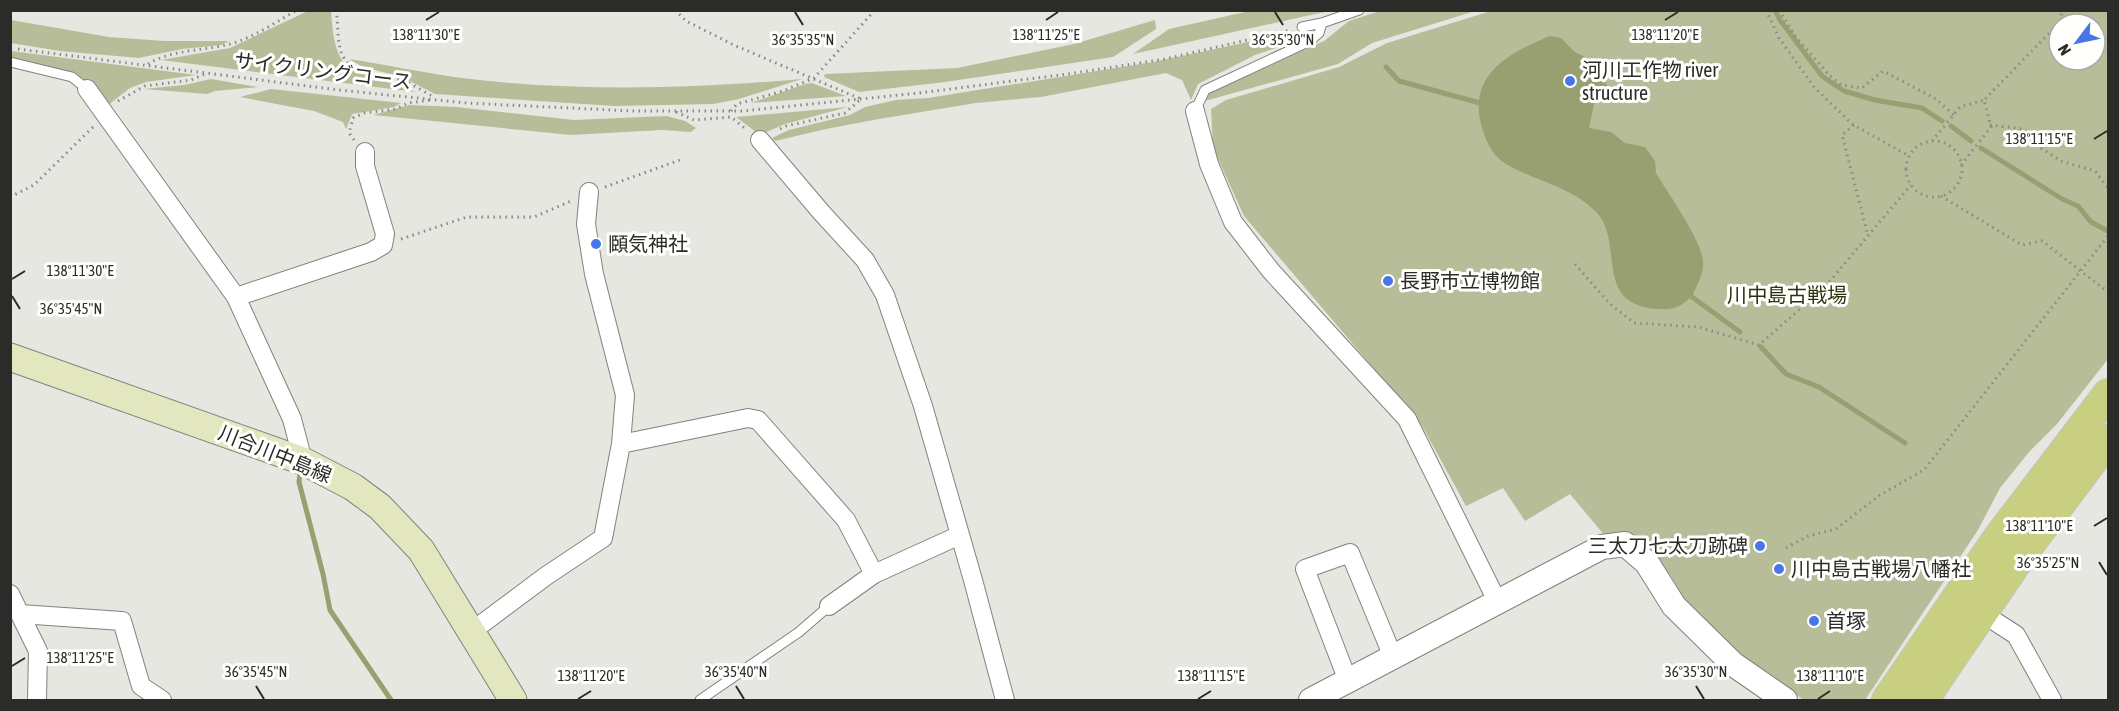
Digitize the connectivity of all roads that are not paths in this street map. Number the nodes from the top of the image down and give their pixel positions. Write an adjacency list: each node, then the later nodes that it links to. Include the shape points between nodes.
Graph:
1 (1359, 10): 2 (lane)
2 (1322, 23): 3 (lane); 6 (lane, via 1319,33 1310,41 1205,90)
3 (1302, 27)
4 (10, 62): 5 (lane, via 72,77)
5 (87, 89): 10 (street)
6 (1195, 111): 19 (street, via 1209,164 1233,222 1271,271 1407,420)
7 (760, 140): 16 (street, via 865,261 885,295 923,406)
8 (365, 152): 10 (street, via 365,166 385,234 382,245)
9 (589, 192): 13 (street, via 586,224 594,274 625,395)
10 (236, 297): 15 (street, via 292,419)
11 (10, 357): 15 (main road, 川合川中島線)
12 (2109, 394): 14 (main road)
13 (621, 444): 17 (street, via 747,418 758,420 846,520); 23 (street, via 603,538)
14 (2099, 444): 21 (main road); 33 (main road, via 1998,538)
15 (303, 461): 23 (main road, 川合川中島線, via 353,487 401,526 421,550)
16 (960, 535): 17 (street); 30 (street)
17 (874, 574): 20 (street)
18 (10, 594): 22 (street)
19 (1498, 603): 24 (street); 32 (street, via 1602,547 1625,544 1647,563 1674,606 1733,664)
20 (829, 606): 29 (lane, via 799,632)
21 (1982, 613): 34 (main road); 35 (street, via 2016,635)
22 (20, 614): 26 (street, via 38,651); 27 (street, via 122,621 141,686)
23 (471, 632): 28 (main road, 川合川中島線)
24 (1393, 657): 25 (street); 25 (street, via 1350,553 1305,569)
25 (1348, 681): 31 (street)
26 (37, 700)
27 (162, 700)
28 (513, 700)
29 (700, 700)
30 (1005, 700)
31 (1311, 700)
32 (1785, 700)
33 (1887, 700)
34 (1923, 700)
35 (2052, 700)

